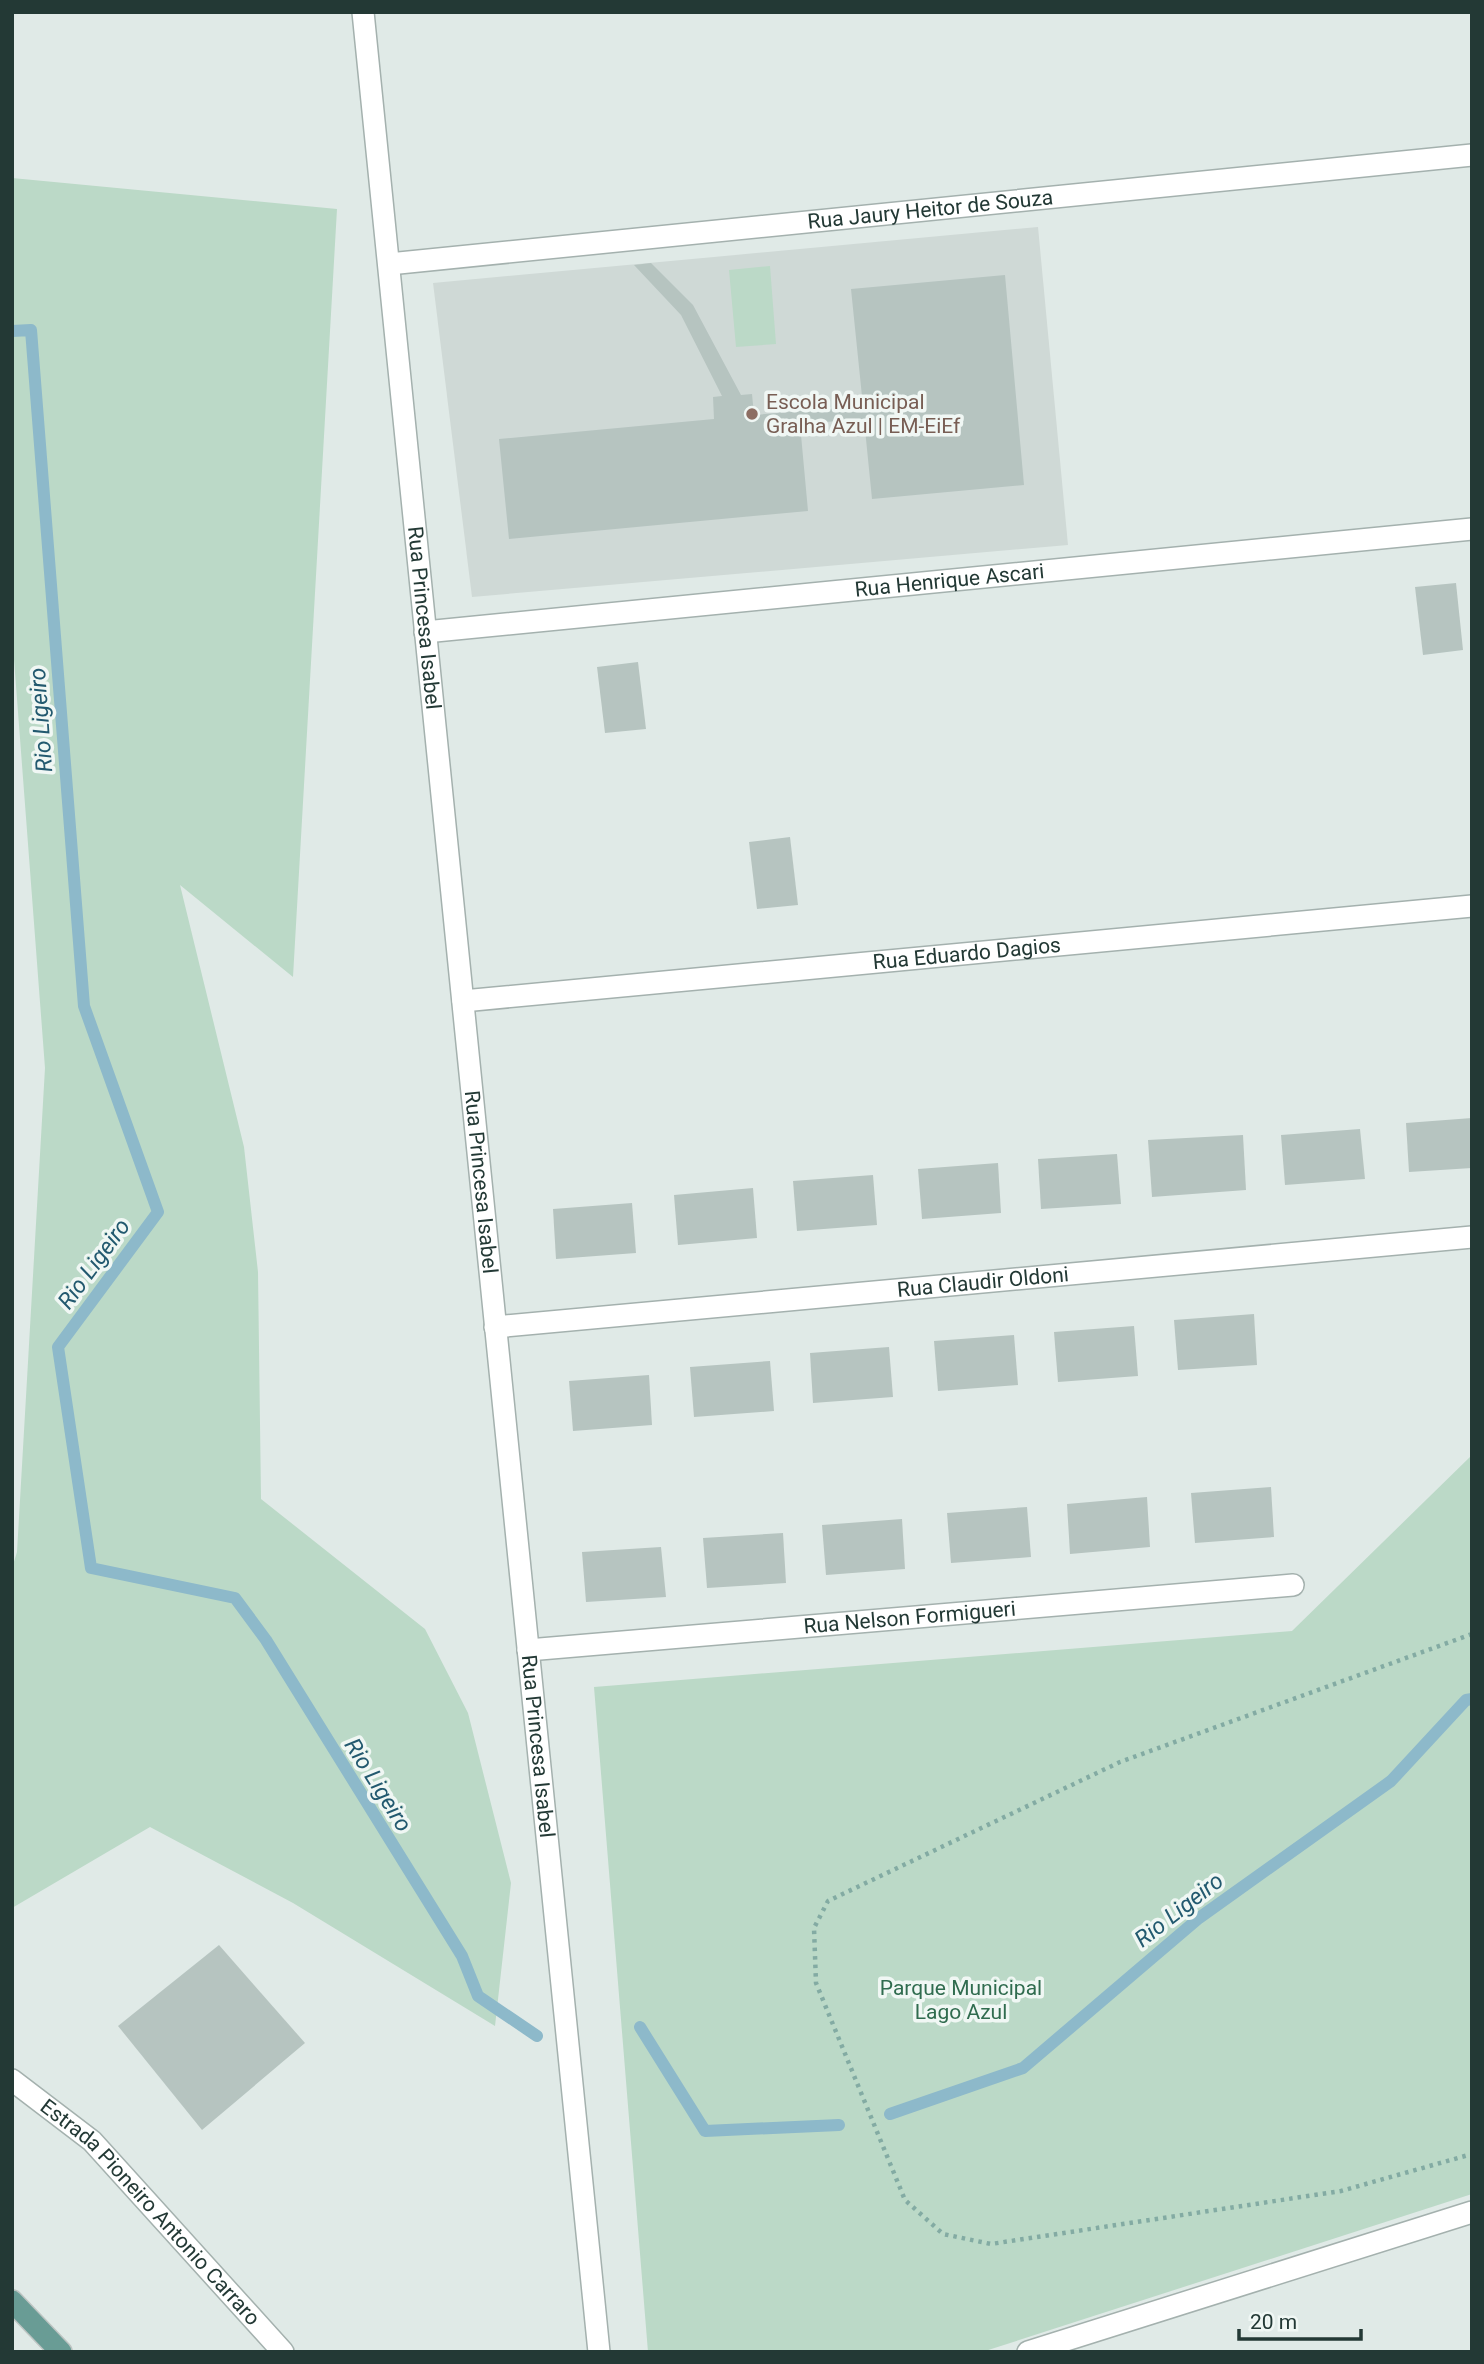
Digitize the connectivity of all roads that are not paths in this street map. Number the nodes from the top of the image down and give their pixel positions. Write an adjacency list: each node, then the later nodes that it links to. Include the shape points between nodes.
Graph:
1 (363, 12): 3 (street, Rua Princesa Isabel)
2 (1472, 155): 3 (street, Rua Jaury Heitor de Souza)
3 (388, 264): 5 (street, Rua Princesa Isabel)
4 (1472, 530): 5 (street, Rua Henrique Ascari)
5 (425, 632): 7 (street, Rua Princesa Isabel)
6 (1472, 906): 7 (street, Rua Eduardo Dagios)
7 (463, 1001): 9 (street, Rua Princesa Isabel)
8 (1472, 1237): 9 (street, Rua Claudir Oldoni)
9 (495, 1327): 11 (street, Rua Princesa Isabel)
10 (1293, 1585): 11 (street, Rua Nelson Formigueri)
11 (528, 1650): 17 (street, Rua Princesa Isabel)
12 (12, 2080): 16 (street, Estrada Pioneiro Antonio Carraro, via 92,2141)
13 (1472, 2212): 18 (street)
14 (12, 2301): 15 (main road)
15 (61, 2352)
16 (283, 2352)
17 (599, 2352)
18 (1028, 2352)

